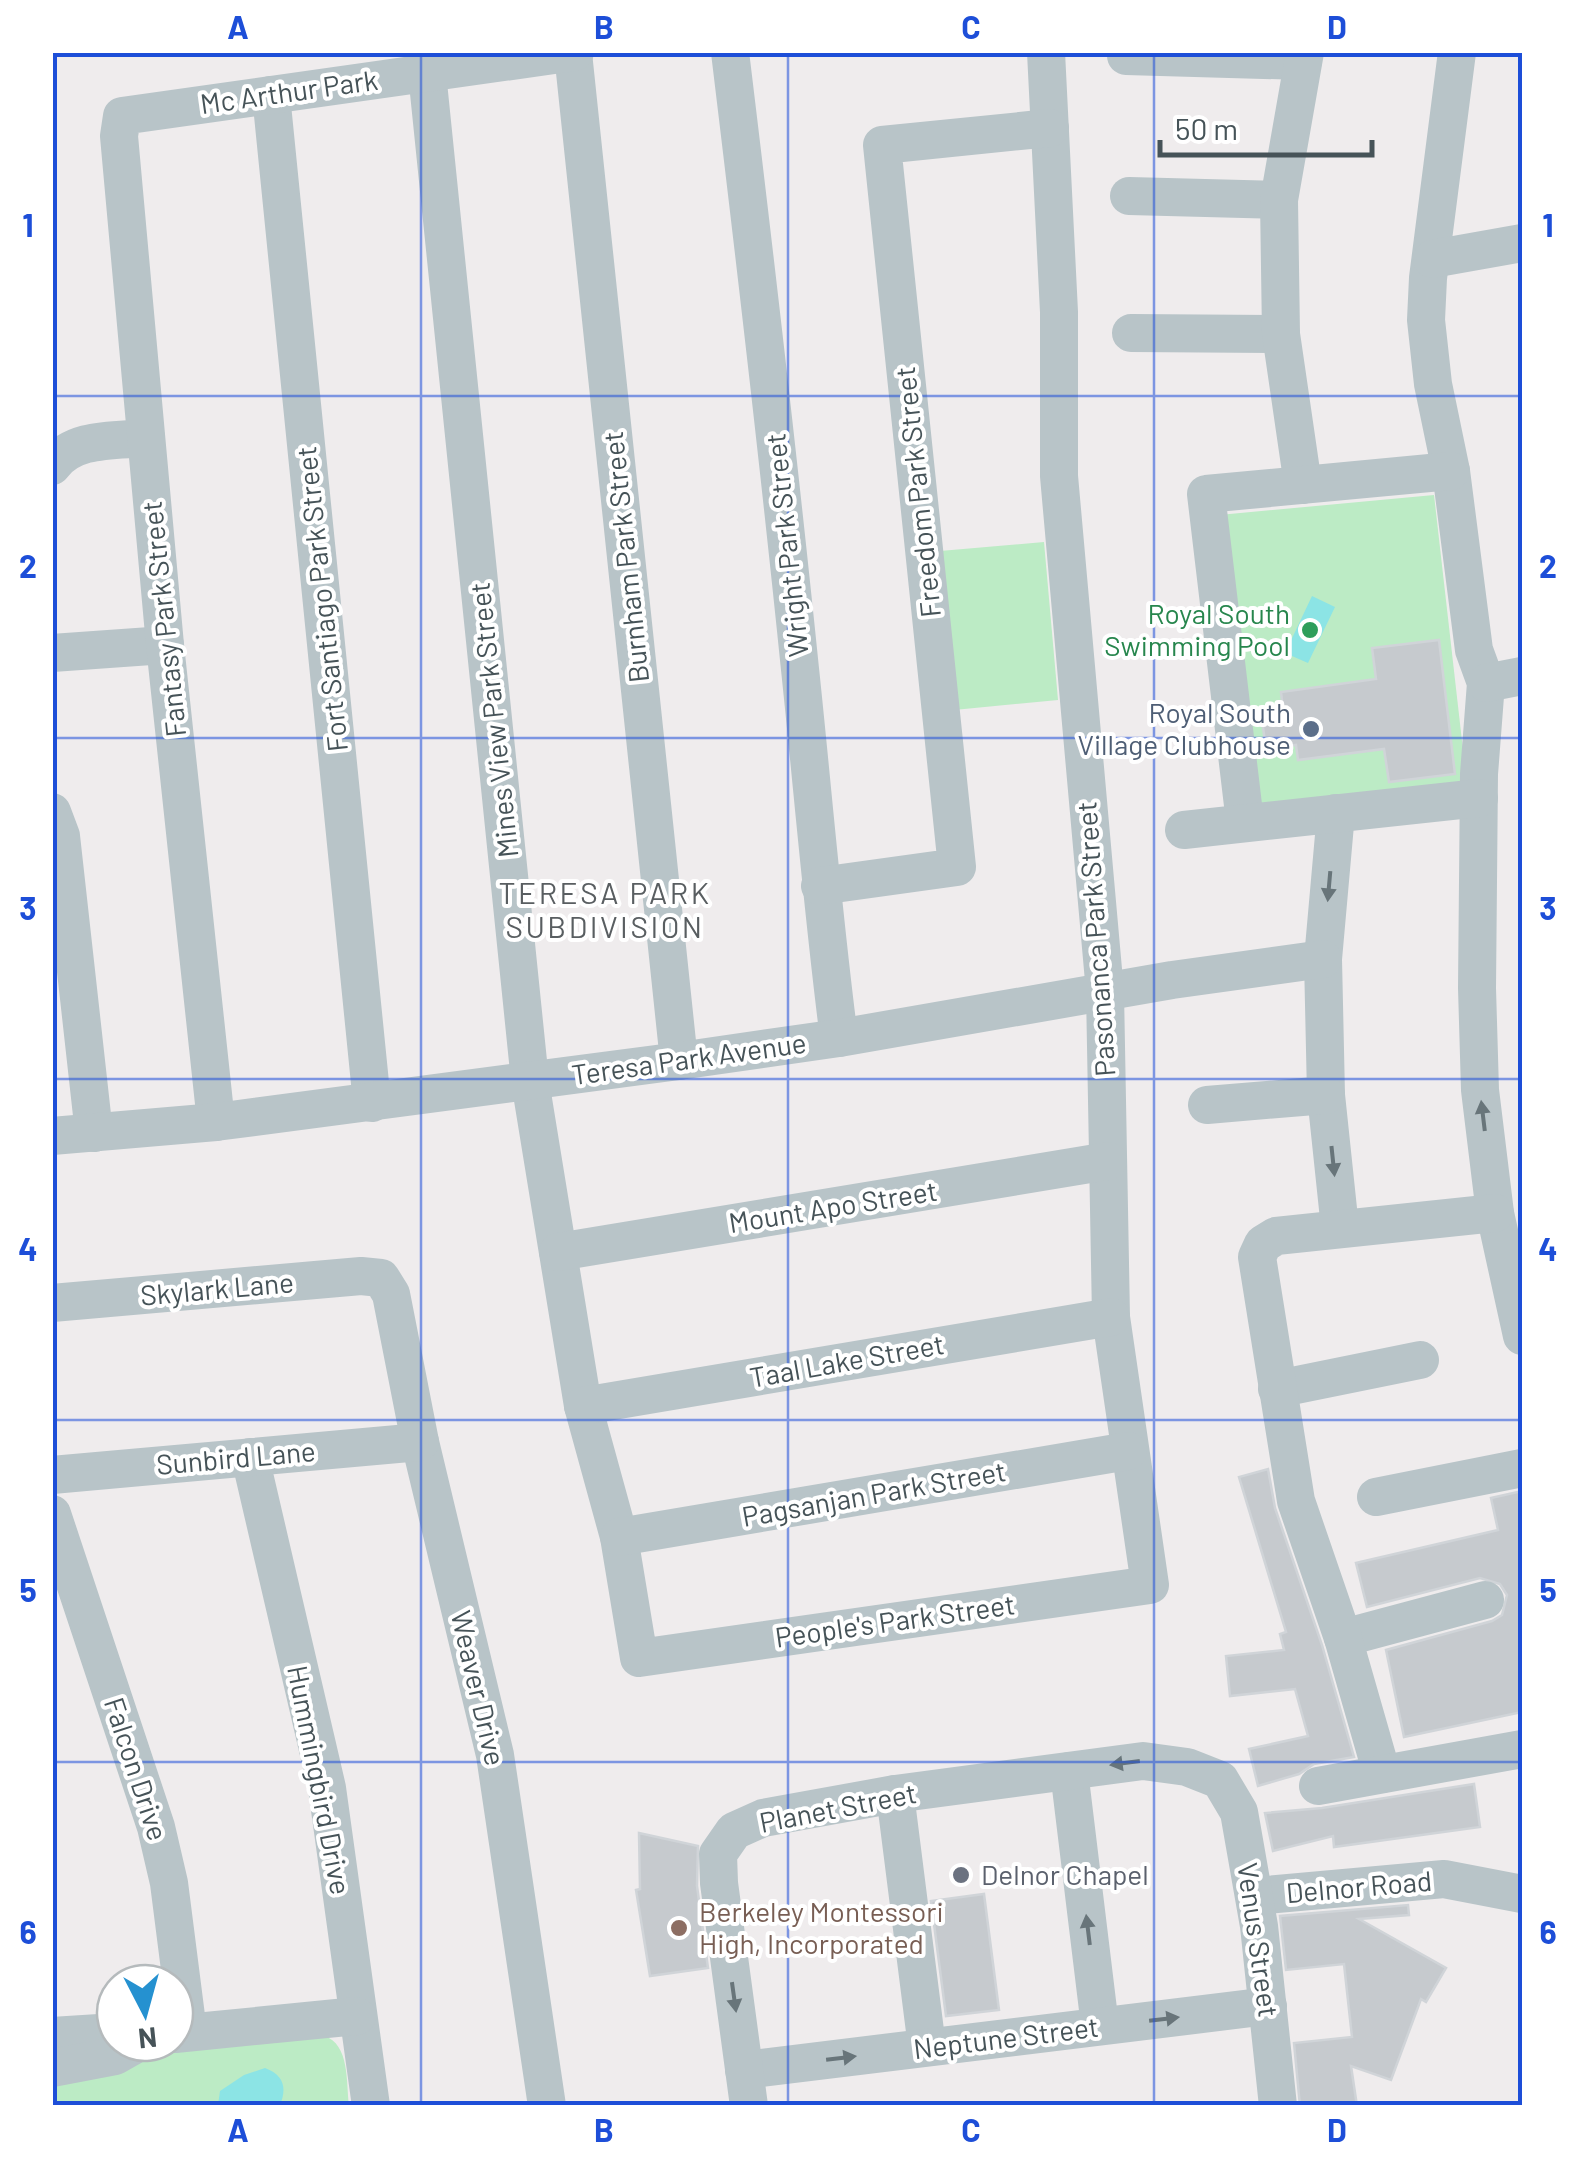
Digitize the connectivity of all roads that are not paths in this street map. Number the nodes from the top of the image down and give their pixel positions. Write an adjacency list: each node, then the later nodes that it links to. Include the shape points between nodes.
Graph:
1 (730, 52): 29 (street, Wright Park Street)
2 (1046, 52): 10 (street, Pasonanca Park Street)
3 (1457, 52): 14 (street)
4 (574, 53): 7 (street, Mc Arthur Park); 33 (street, Burnham Park Street)
5 (1126, 56): 6 (street)
6 (1304, 57): 12 (street)
7 (427, 73): 8 (street, Mc Arthur Park); 34 (street, Mines View Park Street)
8 (272, 95): 9 (street, Mc Arthur Park); 36 (street, Fort Santiago Park Street)
9 (122, 116): 17 (street, Fantasy Park Street)
10 (1050, 128): 29 (street, Freedom Park Street, via 882,145 957,867); 31 (street, Pasonanca Park Street, via 1058,476)
11 (1129, 196): 12 (street)
12 (1279, 200): 16 (street)
13 (1522, 243): 14 (street)
14 (1432, 259): 19 (street, via 1426,320)
15 (1131, 333): 16 (street)
16 (1282, 334): 20 (street)
17 (146, 438): 18 (street, via 79,446); 21 (street, Fantasy Park Street)
18 (52, 466)
19 (1451, 472): 20 (street); 23 (street, via 1474,650)
20 (1303, 485): 27 (street, via 1206,494)
21 (165, 645): 22 (street); 38 (street, Fantasy Park Street)
22 (52, 653)
23 (1504, 679): 24 (street)
24 (1479, 798): 26 (street); 42 (street, one-way to 24, via 1480,1090)
25 (52, 812): 39 (street, via 61,836)
26 (1336, 813): 27 (street); 30 (street, one-way to 30)
27 (1245, 822): 28 (street)
28 (1184, 830)
29 (820, 886): 32 (street, Wright Park Street)
30 (1323, 958): 31 (street, Teresa Park Avenue); 35 (street)
31 (1104, 992): 32 (street, Teresa Park Avenue); 41 (street, Pasonanca Park Street)
32 (839, 1038): 33 (street, Teresa Park Avenue)
33 (679, 1061): 34 (street, Teresa Park Avenue)
34 (530, 1081): 36 (street, Teresa Park Avenue); 44 (street, Mines View Park Street)
35 (1326, 1095): 37 (street); 43 (street, one-way to 43)
36 (372, 1103): 38 (street, Teresa Park Avenue)
37 (1208, 1105)
38 (216, 1122): 39 (street, Teresa Park Avenue)
39 (94, 1132): 40 (street, Teresa Park Avenue)
40 (52, 1136)
41 (1108, 1161): 44 (street, Mount Apo Street); 47 (street, Pasonanca Park Street)
42 (1495, 1213): 43 (street); 48 (street)
43 (1340, 1228): 50 (street, via 1276,1236 1263,1244 1258,1257)
44 (558, 1252): 51 (street, Mines View Park Street)
45 (380, 1278): 46 (street, Skylark Lane); 52 (street, Weaver Drive, via 392,1294)
46 (52, 1303)
47 (1111, 1317): 51 (street, Taal Lake Street); 53 (street, Pasonanca Park Street)
48 (1522, 1336)
49 (1420, 1360): 50 (street)
50 (1277, 1390): 62 (street, via 1296,1501)
51 (584, 1406): 59 (street, Mines View Park Street)
52 (420, 1442): 54 (street, Sunbird Lane); 84 (street, Weaver Drive, via 496,1754)
53 (1128, 1451): 59 (street, Pagsanjan Park Street); 60 (street, Pasonanca Park Street)
54 (250, 1457): 56 (street, Sunbird Lane); 74 (street, Hummingbird Drive, via 326,1788)
55 (1522, 1468): 57 (street)
56 (52, 1475)
57 (1376, 1496)
58 (52, 1514): 72 (street, Falcon Drive, via 156,1828 169,1883)
59 (619, 1537): 63 (street, Mines View Park Street)
60 (1150, 1585): 63 (street, People's Park Street)
61 (1485, 1600): 62 (street)
62 (1342, 1638): 66 (street)
63 (640, 1658)
64 (1522, 1748): 66 (street)
65 (1069, 1771): 67 (street, Planet Street, one-way to 65, via 1142,1761); 69 (street, Planet Street); 75 (street, one-way to 65)
66 (1382, 1774): 68 (street)
67 (1220, 1780): 71 (street, Venus Street, via 1239,1812)
68 (1318, 1786)
69 (895, 1794): 79 (street); 82 (street, Planet Street, one-way to 82, via 763,1818 734,1832 718,1854)
70 (1522, 1894): 71 (street, Delnor Road, via 1444,1880)
71 (1255, 1896): 73 (street, Venus Street)
72 (175, 1963)
73 (1268, 2006): 75 (street, Neptune Street, one-way to 73); 85 (street, Venus Street)
74 (358, 2016): 76 (street); 83 (street, Hummingbird Drive)
75 (1100, 2026): 79 (street, Neptune Street)
76 (195, 2032)
77 (95, 2033): 78 (street)
78 (52, 2036)
79 (927, 2048): 82 (street, Neptune Street, one-way to 79)
80 (95, 2060): 81 (street)
81 (52, 2068)
82 (747, 2088)
83 (371, 2106)
84 (547, 2106)
85 (1278, 2106)

